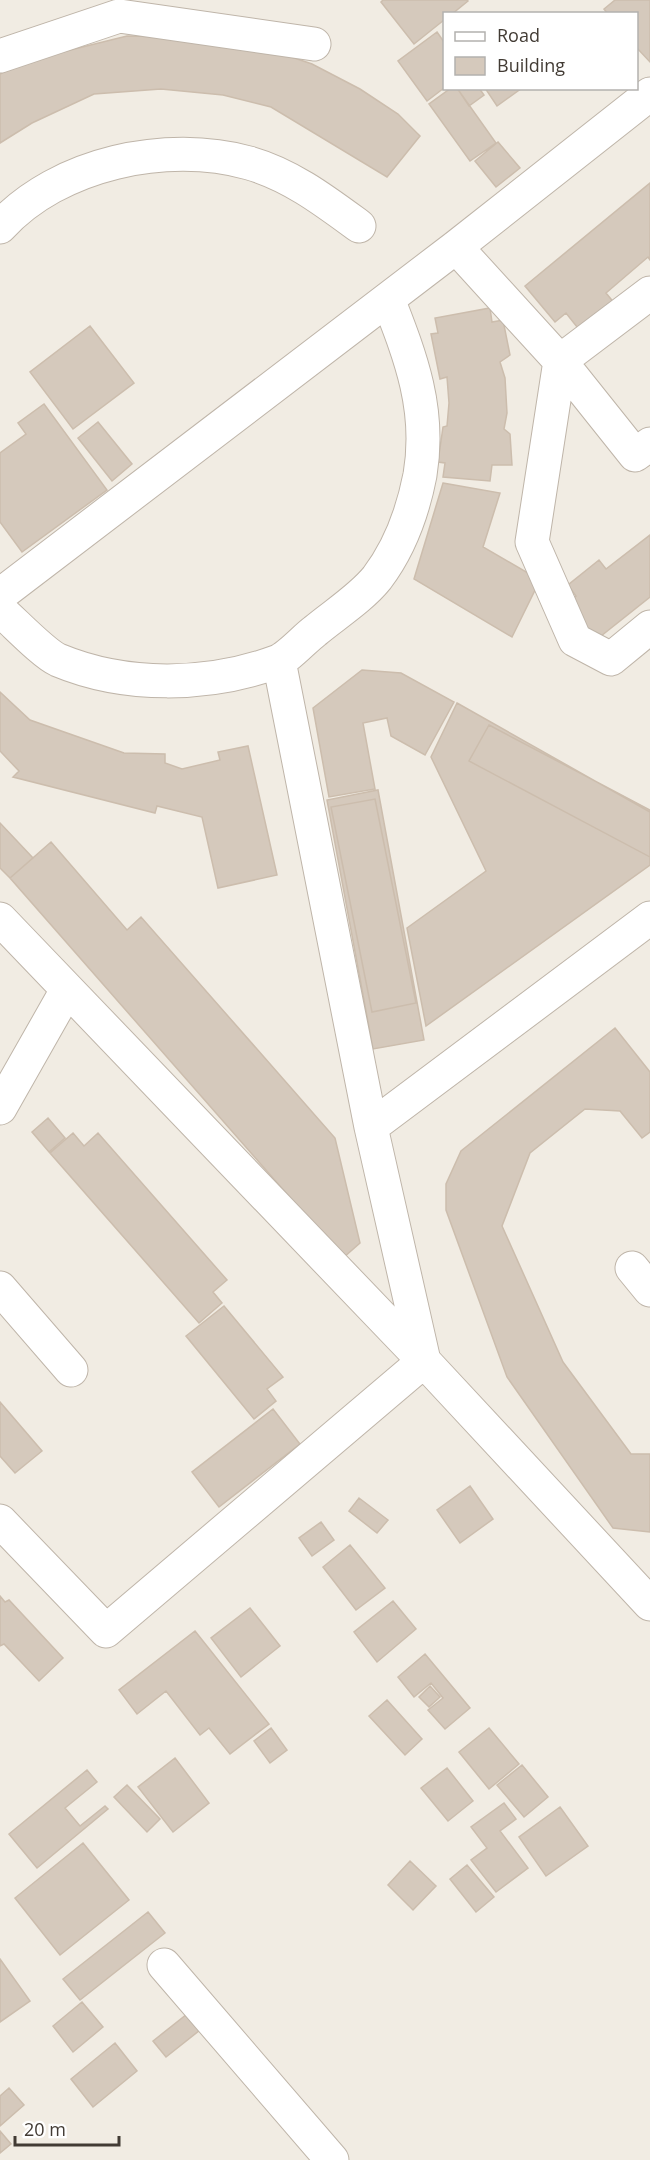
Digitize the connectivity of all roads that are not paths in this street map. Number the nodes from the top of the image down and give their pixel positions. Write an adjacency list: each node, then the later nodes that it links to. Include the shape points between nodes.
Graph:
1 (314, 44): 2 (street, via 119,16)
2 (0, 56)
3 (650, 94): 6 (street)
4 (359, 226): 5 (street, via 308,188 249,163 186,153 123,159 63,181)
5 (0, 227)
6 (456, 247): 8 (street); 9 (street)
7 (650, 293): 9 (street)
8 (388, 299): 11 (street); 14 (street, via 414,368 421,403 420,474 412,508 375,580)
9 (561, 361): 10 (street, via 635,455); 13 (street, via 532,542 575,640 611,659)
10 (650, 444)
11 (0, 595)
12 (0, 610): 14 (street, via 56,659 100,672 145,680 190,680 235,674)
13 (650, 627)
14 (279, 661): 19 (street)
15 (650, 918): 19 (street)
16 (0, 919): 17 (street)
17 (67, 990): 18 (street); 21 (street)
18 (0, 1108)
19 (371, 1127): 21 (street)
20 (0, 1288): 22 (street)
21 (424, 1361): 23 (street, via 106,1631); 24 (street)
22 (71, 1370)
23 (0, 1521)
24 (647, 1594)
25 (164, 1965): 26 (street)
26 (332, 2160)

